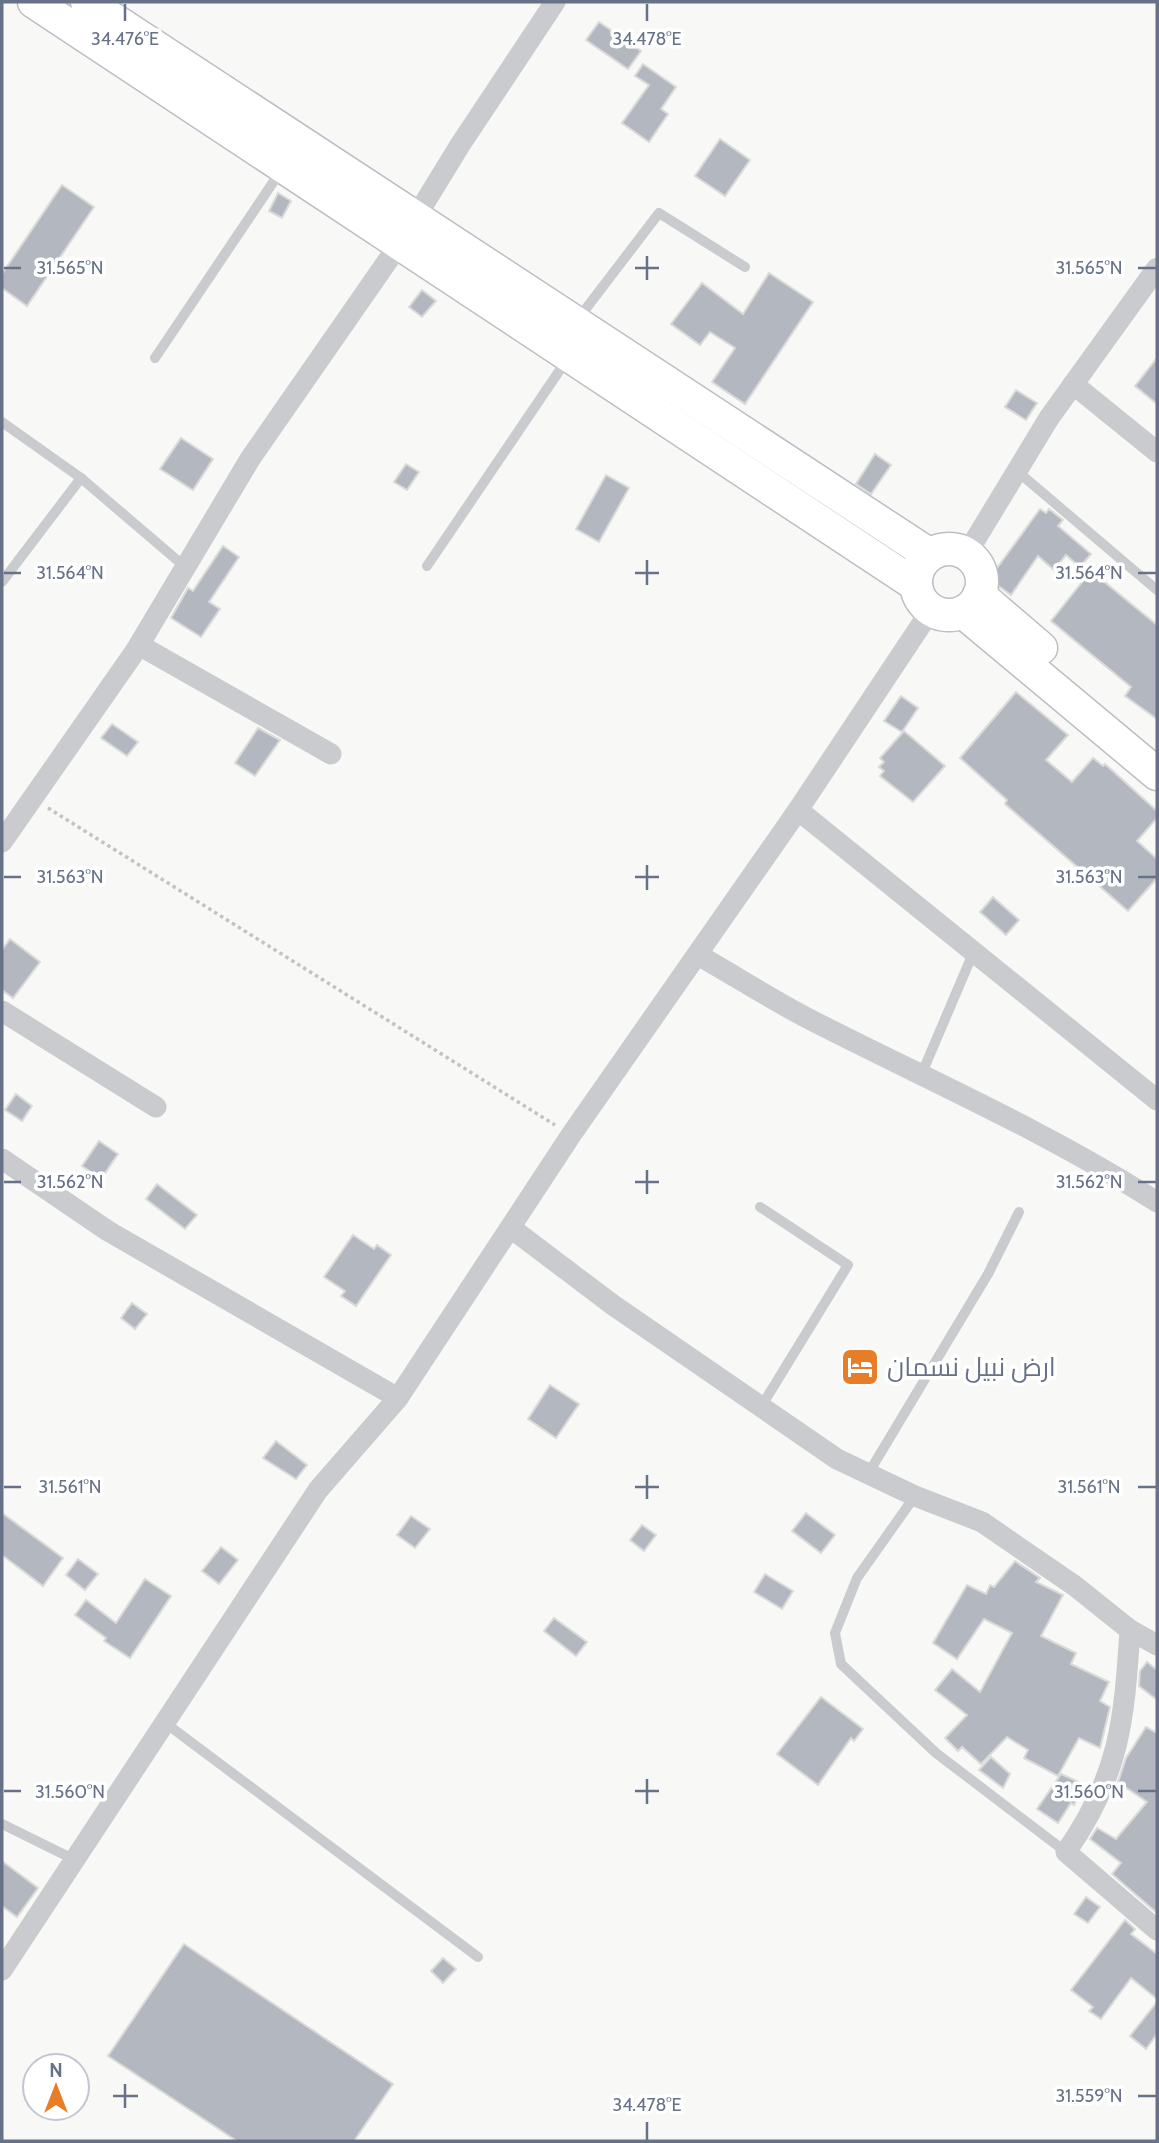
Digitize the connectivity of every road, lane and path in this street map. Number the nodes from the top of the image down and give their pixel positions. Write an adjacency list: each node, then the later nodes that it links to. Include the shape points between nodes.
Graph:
1 (34, 2): 4 (street)
2 (555, 2): 5 (street)
3 (104, 7): 4 (street)
4 (295, 155): 5 (street); 6 (street); 11 (lane)
5 (416, 216): 6 (street); 9 (street)
6 (400, 243): 10 (street); 19 (street, via 250,459)
7 (745, 267): 9 (lane, via 659,213)
8 (1157, 268): 12 (street)
9 (576, 321): 17 (street)
10 (570, 355): 20 (lane); 23 (street)
11 (155, 358)
12 (1073, 384): 14 (street); 15 (street)
13 (2, 422): 16 (lane)
14 (1157, 452)
15 (1017, 471): 18 (street); 22 (lane)
16 (81, 478): 19 (lane); 21 (lane)
17 (930, 555): 18 (street, via 948,549); 23 (street, via 919,568)
18 (967, 555): 24 (street, via 981,577)
19 (184, 566): 25 (street)
20 (427, 566)
21 (2, 582)
22 (1157, 590)
23 (923, 597): 24 (street, via 942,614); 30 (street)
24 (971, 603): 26 (street); 28 (street)
25 (139, 645): 27 (street); 29 (street)
26 (1157, 747)
27 (331, 754)
28 (1157, 774)
29 (34, 800): 31 (street); 38 (path)
30 (798, 810): 32 (street); 33 (street)
31 (2, 842)
32 (974, 951): 35 (lane); 36 (street)
33 (698, 955): 35 (street, via 807,1017); 38 (street)
34 (2, 1011): 37 (street)
35 (922, 1073): 40 (street, via 1101,1166)
36 (1157, 1100)
37 (156, 1107)
38 (571, 1135): 43 (street)
39 (2, 1159): 44 (street, via 108,1231)
40 (1157, 1202)
41 (760, 1207): 45 (lane, via 848,1265)
42 (1019, 1212): 46 (lane, via 988,1274)
43 (511, 1228): 44 (street); 45 (street)
44 (398, 1398): 50 (street, via 318,1490)
45 (761, 1407): 46 (street, via 836,1459)
46 (868, 1474): 47 (street)
47 (915, 1496): 48 (street, via 982,1521); 52 (lane, via 857,1578 835,1633 841,1664 936,1753)
48 (1130, 1630): 49 (street); 52 (street, via 1121,1734 1102,1793)
49 (1157, 1645)
50 (164, 1722): 53 (street); 55 (lane)
51 (2, 1824): 53 (lane)
52 (1066, 1852): 54 (street)
53 (73, 1859): 56 (street)
54 (1157, 1930)
55 (478, 1957)
56 (2, 1970)

